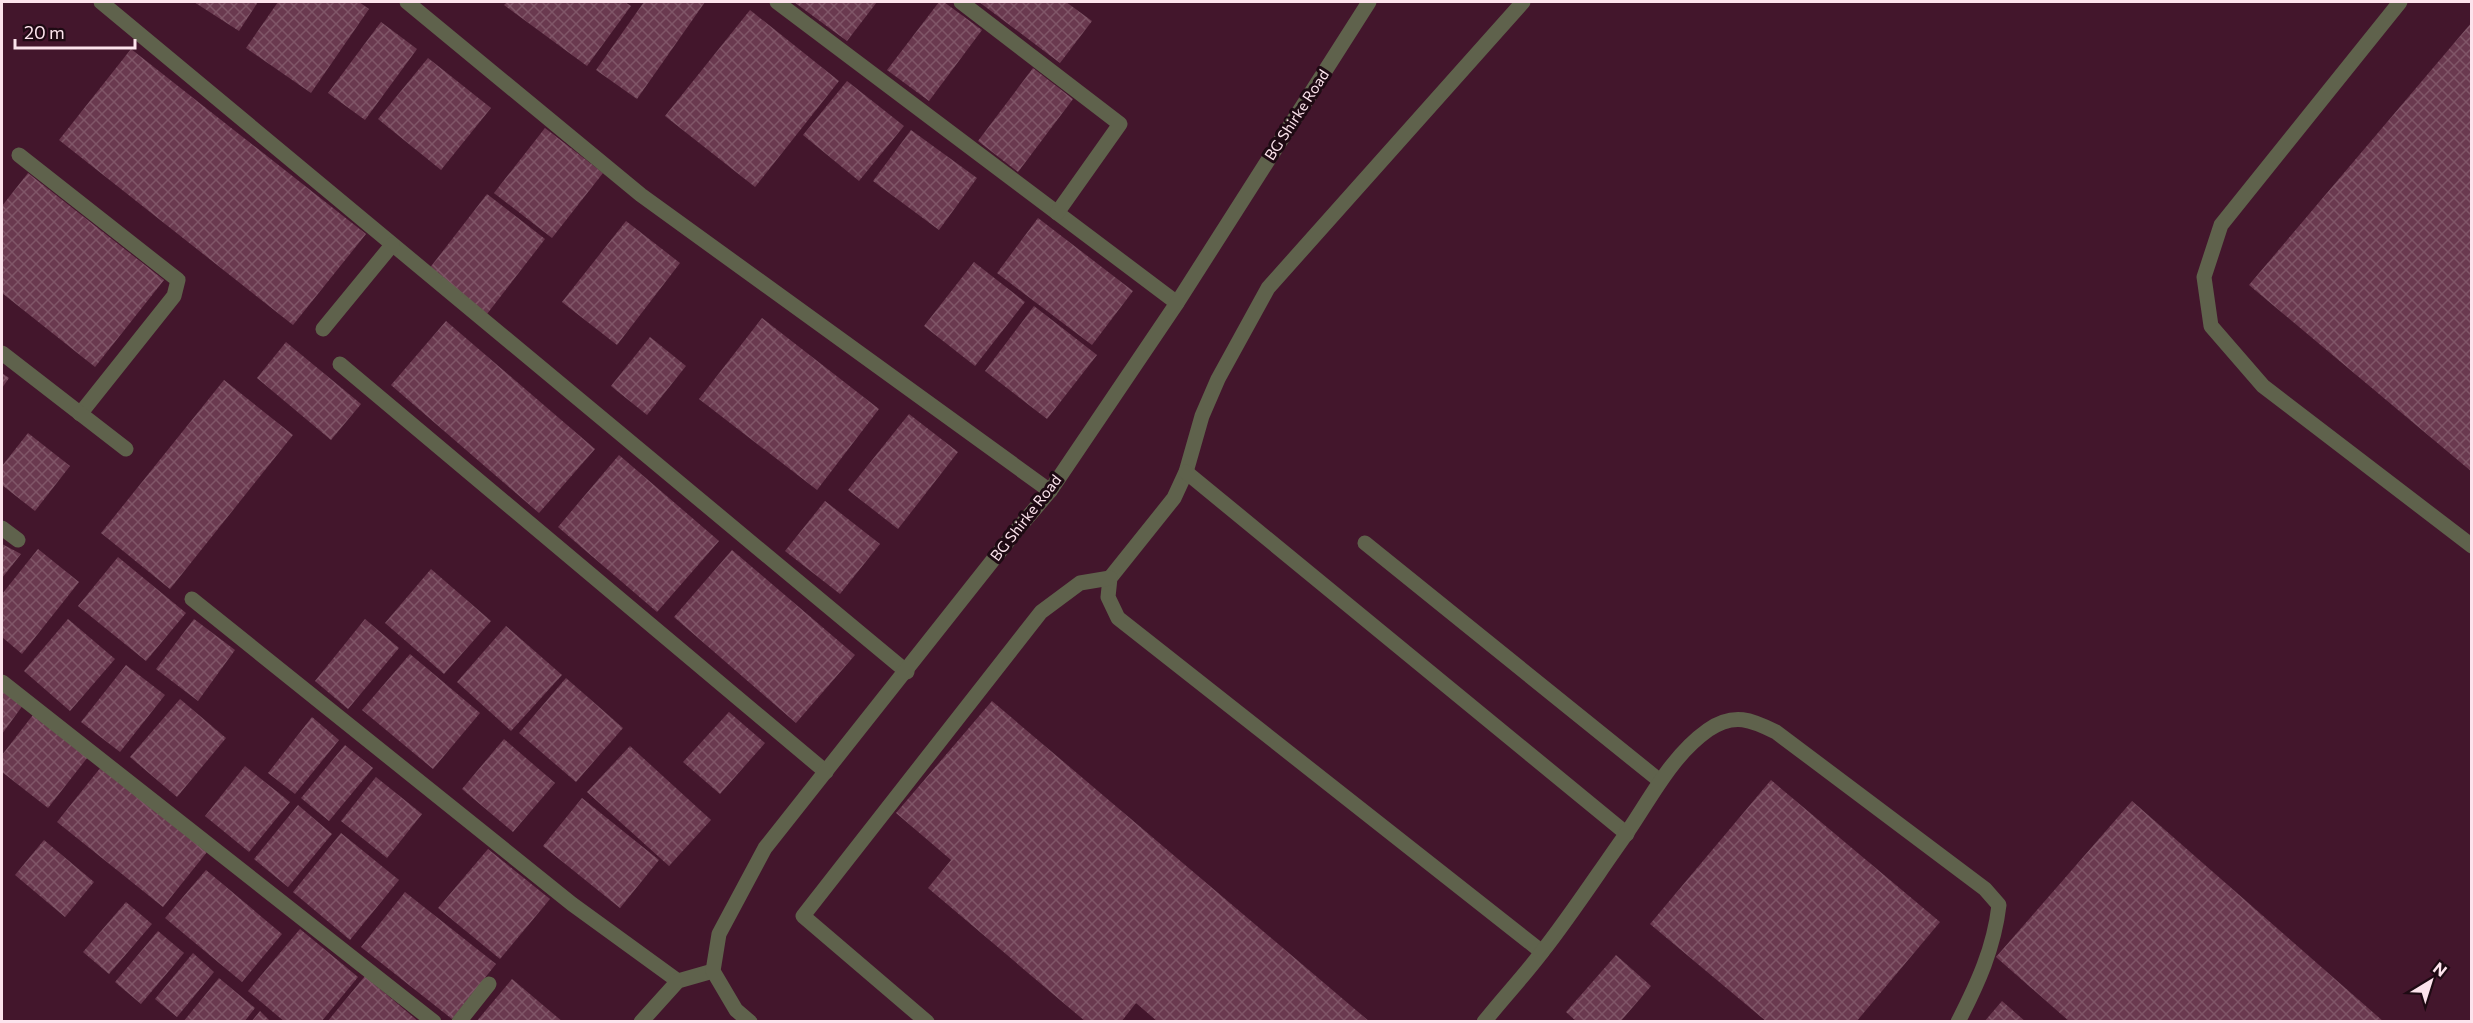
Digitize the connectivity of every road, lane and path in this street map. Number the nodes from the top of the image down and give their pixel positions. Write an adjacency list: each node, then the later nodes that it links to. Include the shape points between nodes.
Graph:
1 (100, 2): 10 (street)
2 (407, 2): 18 (street, via 641,195)
3 (777, 2): 9 (street)
4 (961, 2): 9 (street, via 1120,124)
5 (1522, 2): 17 (street, via 1268,288 1218,379 1202,416)
6 (2400, 2): 22 (street, via 2221,225 2204,277 2211,326 2263,386)
7 (1366, 3): 11 (street, BG Shirke Road)
8 (19, 155): 15 (street, via 178,280 174,296)
9 (1057, 213): 11 (street)
10 (392, 245): 12 (street); 25 (street)
11 (1177, 303): 18 (street, BG Shirke Road)
12 (323, 329)
13 (2, 353): 15 (street)
14 (340, 364): 27 (street)
15 (80, 414): 16 (street)
16 (126, 449)
17 (1186, 472): 23 (street, via 1174,498); 29 (street)
18 (1050, 490): 25 (street, BG Shirke Road)
19 (2, 528): 20 (street)
20 (18, 540)
21 (1365, 543): 28 (street)
22 (2472, 546)
23 (1110, 578): 30 (street, via 1108,597 1118,618); 38 (street, via 1080,583 1041,612 803,916)
24 (192, 599): 32 (street, via 572,904)
25 (907, 672): 27 (street, BG Shirke Road)
26 (2, 682): 34 (street)
27 (826, 772): 31 (street, BG Shirke Road, via 765,848 719,934)
28 (1660, 781): 29 (street); 40 (street, via 1708,730 1729,720 1750,720 1776,732 1985,889 1998,905 1996,931 1983,972)
29 (1627, 834): 30 (street)
30 (1542, 952): 39 (street)
31 (713, 971): 32 (street); 37 (street, via 736,1010)
32 (678, 981): 36 (street)
33 (489, 984): 35 (street)
34 (434, 1022)
35 (459, 1022)
36 (641, 1022)
37 (750, 1022)
38 (927, 1022)
39 (1484, 1022)
40 (1959, 1022)

